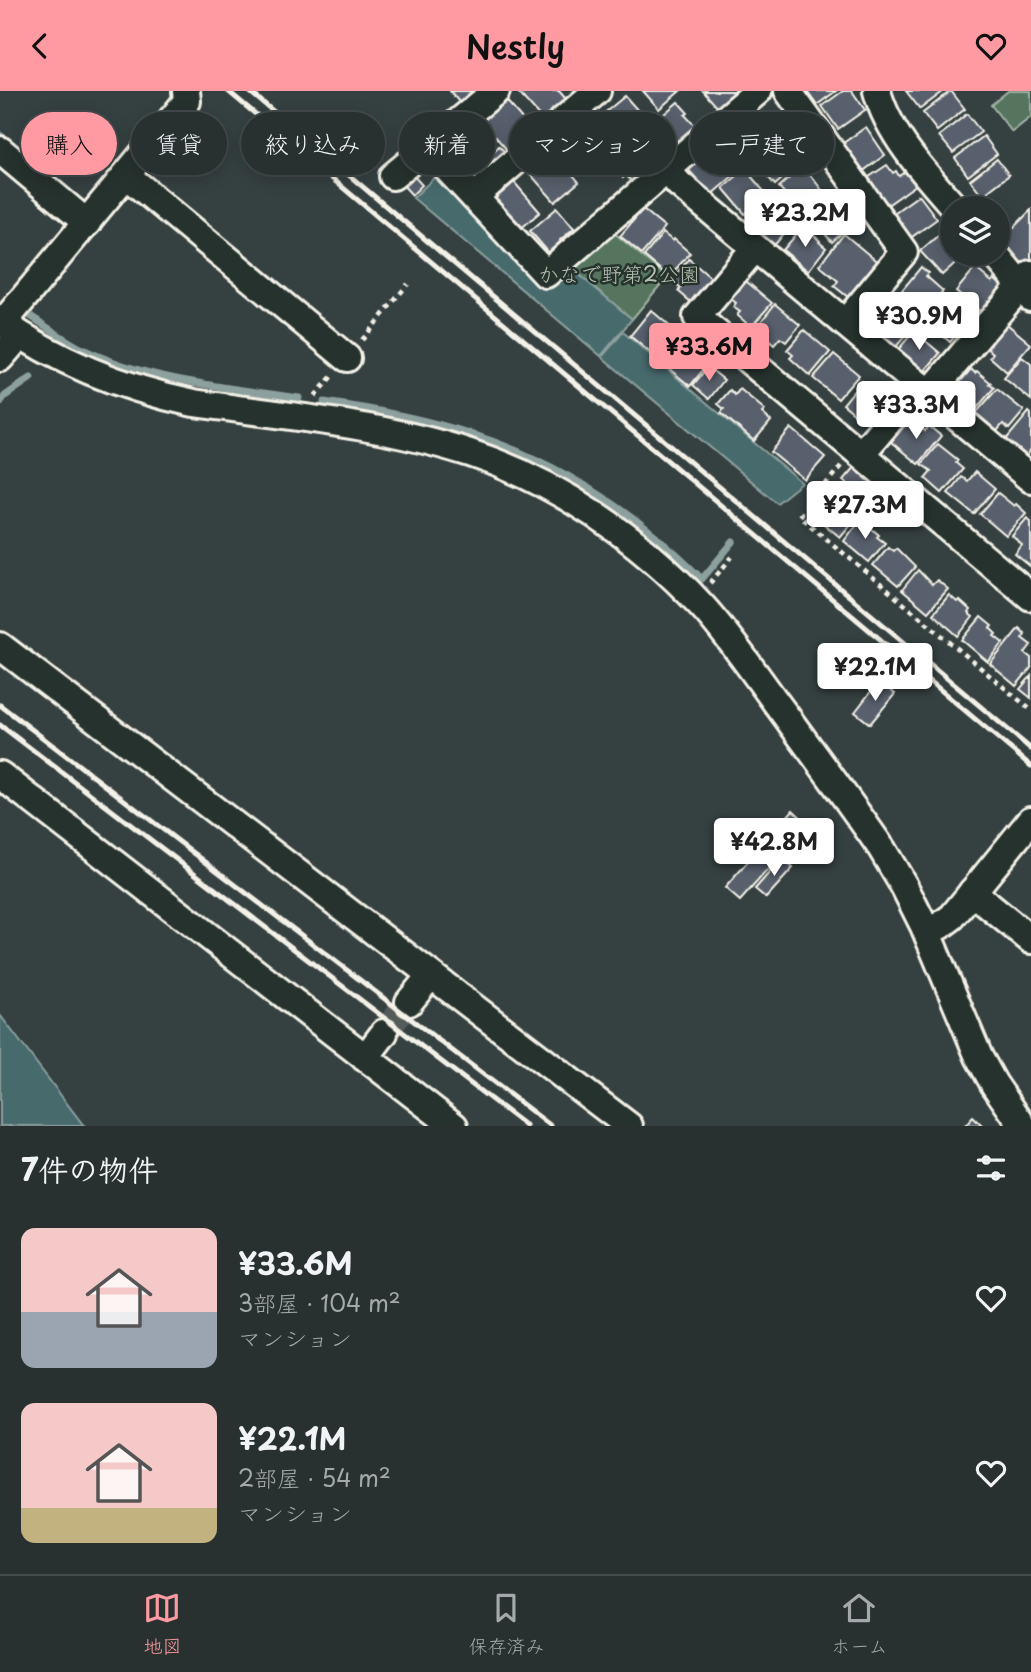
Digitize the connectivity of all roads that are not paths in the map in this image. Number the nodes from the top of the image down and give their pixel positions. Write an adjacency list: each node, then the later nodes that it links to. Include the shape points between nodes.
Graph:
1 (186, 91): 11 (street, via 187,101)
2 (496, 91): 7 (street)
3 (597, 91): 17 (street)
4 (758, 91): 9 (street)
5 (788, 91): 22 (street, via 904,253)
6 (877, 91): 16 (street, via 882,109)
7 (471, 112)
8 (0, 150): 18 (street)
9 (676, 162)
10 (399, 171): 15 (street)
11 (126, 175): 18 (street); 25 (street)
12 (453, 175): 17 (street)
13 (661, 175): 17 (street, via 546,274)
14 (672, 175): 19 (street)
15 (393, 176)
16 (945, 196)
17 (474, 197)
18 (86, 223): 23 (street)
19 (755, 248): 22 (street); 27 (street, via 697,317)
20 (1008, 266): 21 (street)
21 (1028, 285): 26 (street)
22 (845, 323): 26 (street)
23 (7, 327): 24 (street); 34 (street, via 103,378 163,396 381,430 451,447 504,466 596,516 652,558 725,633 882,849)
24 (0, 358)
25 (347, 358)
26 (924, 389): 27 (street); 28 (street)
27 (858, 452): 29 (street)
28 (1031, 479)
29 (1031, 597)
30 (0, 646): 36 (street)
31 (0, 775): 39 (street)
32 (1031, 820): 33 (street)
33 (972, 892): 34 (street, via 947,922); 35 (street)
34 (927, 932): 42 (street, via 979,1057)
35 (1031, 940)
36 (431, 975): 37 (street); 41 (street)
37 (409, 1002)
38 (384, 1033): 39 (street)
39 (365, 1058): 40 (street)
40 (454, 1126)
41 (629, 1126)
42 (1023, 1126)

